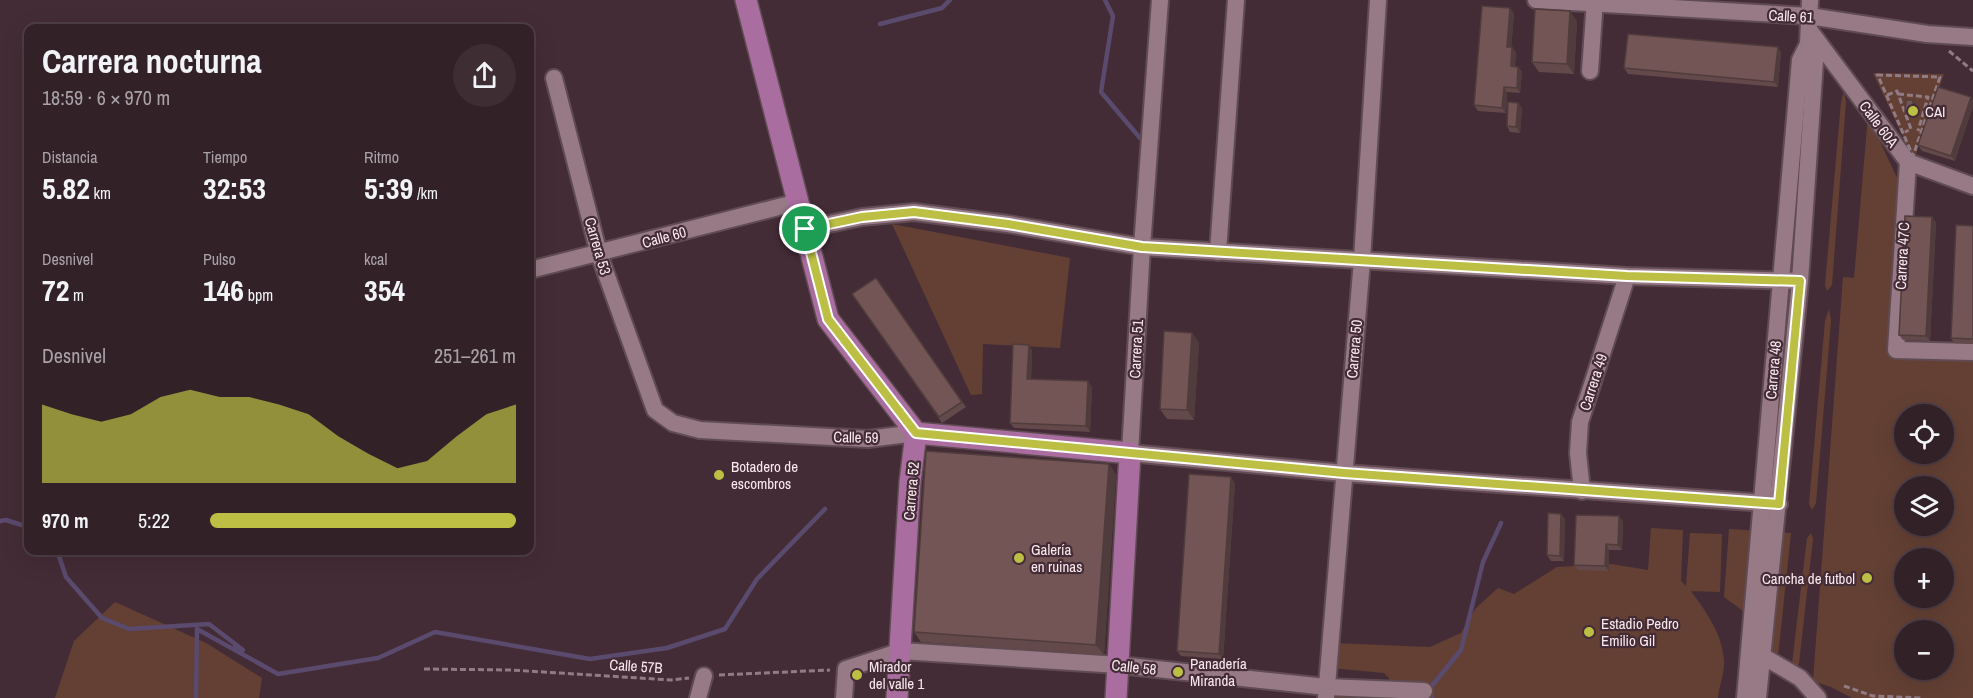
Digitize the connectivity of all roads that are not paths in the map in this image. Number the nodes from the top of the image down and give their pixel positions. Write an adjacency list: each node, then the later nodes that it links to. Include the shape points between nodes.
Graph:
1 (746, 0): 13 (main road)
2 (1160, 0): 15 (street, Carrera 51)
3 (1236, 0): 16 (street)
4 (1378, 0): 18 (street, Carrera 50)
5 (1536, 0): 6 (street, Calle 61)
6 (1595, 2): 7 (street, Calle 61); 9 (street)
7 (1809, 23): 8 (street, Calle 61); 11 (street, Calle 60A); 21 (street, Carrera 48, via 1800,60); 22 (street, Carrera 48, via 1815,61)
8 (1973, 37)
9 (1590, 71)
10 (555, 78): 17 (street, Carrera 53)
11 (1908, 162): 12 (street, Calle 60A); 23 (street, Carrera 47C, via 1896,350)
12 (1973, 186)
13 (798, 202): 14 (main road); 17 (street, Calle 60)
14 (805, 229): 15 (street, via 862,217 914,212); 25 (main road, via 828,319)
15 (1142, 247): 16 (street); 26 (street, Carrera 51)
16 (1218, 252): 18 (street)
17 (599, 254): 19 (street, Calle 60); 24 (street, Carrera 53)
18 (1362, 260): 20 (street); 27 (street, Carrera 50)
19 (534, 269)
20 (1627, 276): 21 (street); 28 (street, Carrera 49, via 1580,422)
21 (1780, 280): 22 (street); 29 (street, Carrera 48)
22 (1800, 281): 30 (street, Carrera 48)
23 (1973, 352)
24 (655, 410): 25 (street, Calle 59, via 674,423 700,430 868,439)
25 (916, 433): 26 (main road, Calle 59); 31 (main road, Carrera 52)
26 (1131, 453): 27 (street, Calle 59); 33 (main road, Carrera 51)
27 (1344, 473): 28 (street, Calle 59); 36 (street, Carrera 50)
28 (1582, 491): 29 (street, Calle 59)
29 (1762, 503): 30 (street, Calle 59); 32 (street, Carrera 48)
30 (1779, 504): 32 (street, Carrera 48)
31 (901, 651): 33 (street, Calle 58); 38 (street, Calle 58, via 846,669); 39 (main road, Carrera 52)
32 (1755, 652): 41 (street, Carrera 48); 42 (street, Carrera 48); 43 (street, via 1800,678)
33 (1119, 665): 36 (street, Calle 58); 40 (main road, Carrera 51)
34 (704, 676): 37 (street)
35 (1424, 691): 36 (street, Calle 58)
36 (1327, 693)
37 (698, 698)
38 (844, 698)
39 (897, 698)
40 (1116, 698)
41 (1745, 698)
42 (1758, 698)
43 (1818, 698)

